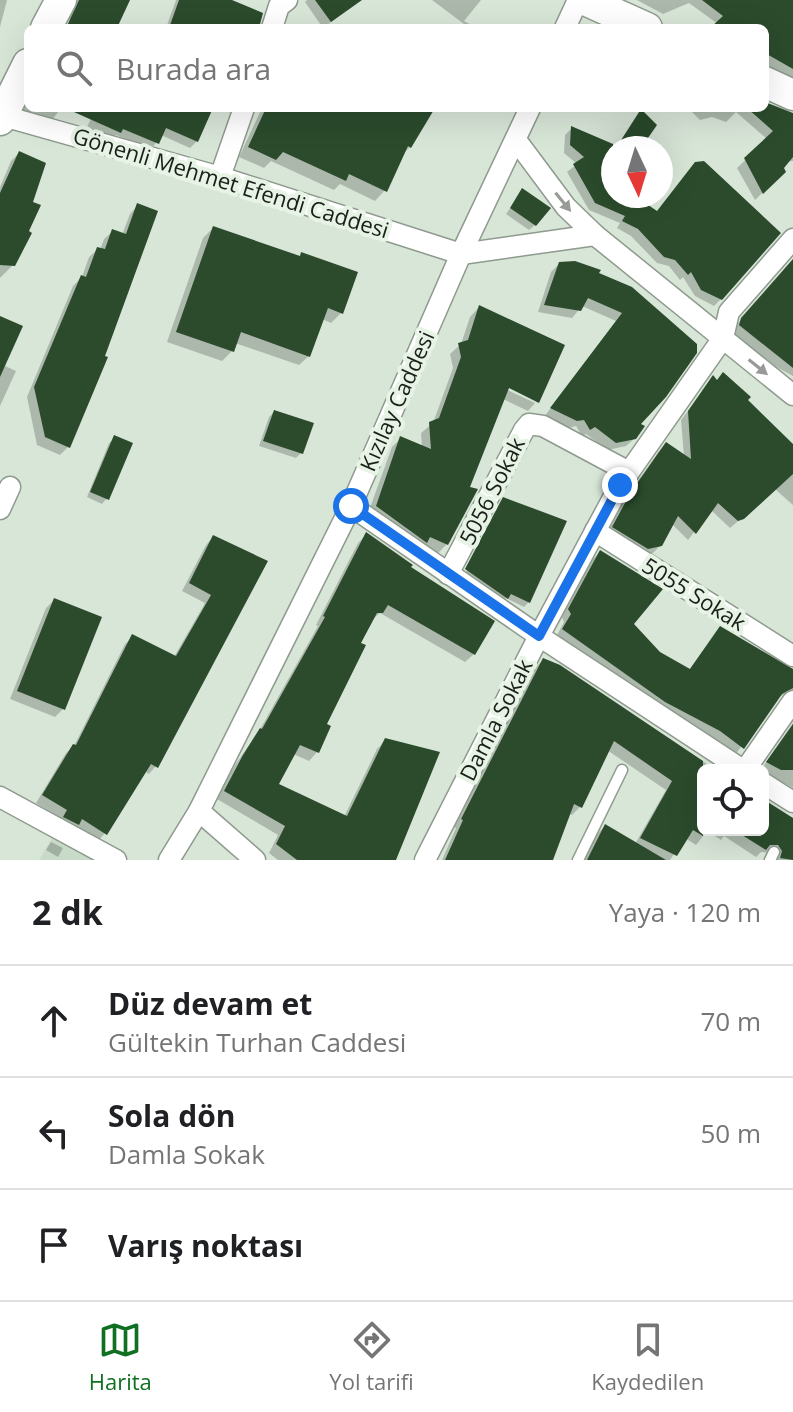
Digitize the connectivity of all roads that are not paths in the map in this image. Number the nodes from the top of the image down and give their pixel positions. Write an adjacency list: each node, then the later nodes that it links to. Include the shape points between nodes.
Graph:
1 (61, 0): 5 (main road)
2 (287, 0): 6 (street)
3 (578, 0): 7 (street)
4 (585, 0): 8 (main road)
5 (48, 24)
6 (273, 24)
7 (567, 24)
8 (638, 24)
9 (24, 72): 14 (main road)
10 (769, 84): 11 (main road)
11 (793, 95)
12 (243, 112): 16 (street)
13 (528, 112): 15 (street, Kızılay Caddesi)
14 (1, 117): 16 (street, Gönenli Mehmet Efendi Caddesi)
15 (516, 140): 17 (street, one-way to 17, via 566,207); 19 (street, Kızılay Caddesi)
16 (220, 177): 19 (street, Gönenli Mehmet Efendi Caddesi)
17 (595, 235): 19 (street); 20 (street)
18 (793, 239): 20 (street, Damla Sokak, via 729,312)
19 (461, 254): 24 (street, Kızılay Caddesi)
20 (723, 338): 21 (street, one-way to 21); 22 (street, Damla Sokak)
21 (793, 395)
22 (629, 472): 26 (street, Damla Sokak); 27 (street, 5056 Sokak, via 543,426 529,424)
23 (10, 487): 25 (street)
24 (351, 506): 27 (street); 37 (street, Kızılay Caddesi)
25 (0, 509)
26 (595, 531): 28 (street, Damla Sokak); 29 (street, 5055 Sokak)
27 (448, 574): 28 (street)
28 (539, 636): 31 (street); 41 (street, Damla Sokak)
29 (793, 656)
30 (793, 701): 32 (street)
31 (735, 764)
32 (748, 764)
33 (622, 770): 42 (lane)
34 (769, 787): 36 (street)
35 (0, 797): 38 (street)
36 (793, 802)
37 (199, 811): 39 (street, Kızılay Caddesi); 40 (street)
38 (116, 860)
39 (169, 860)
40 (255, 860)
41 (425, 860)
42 (578, 860)

